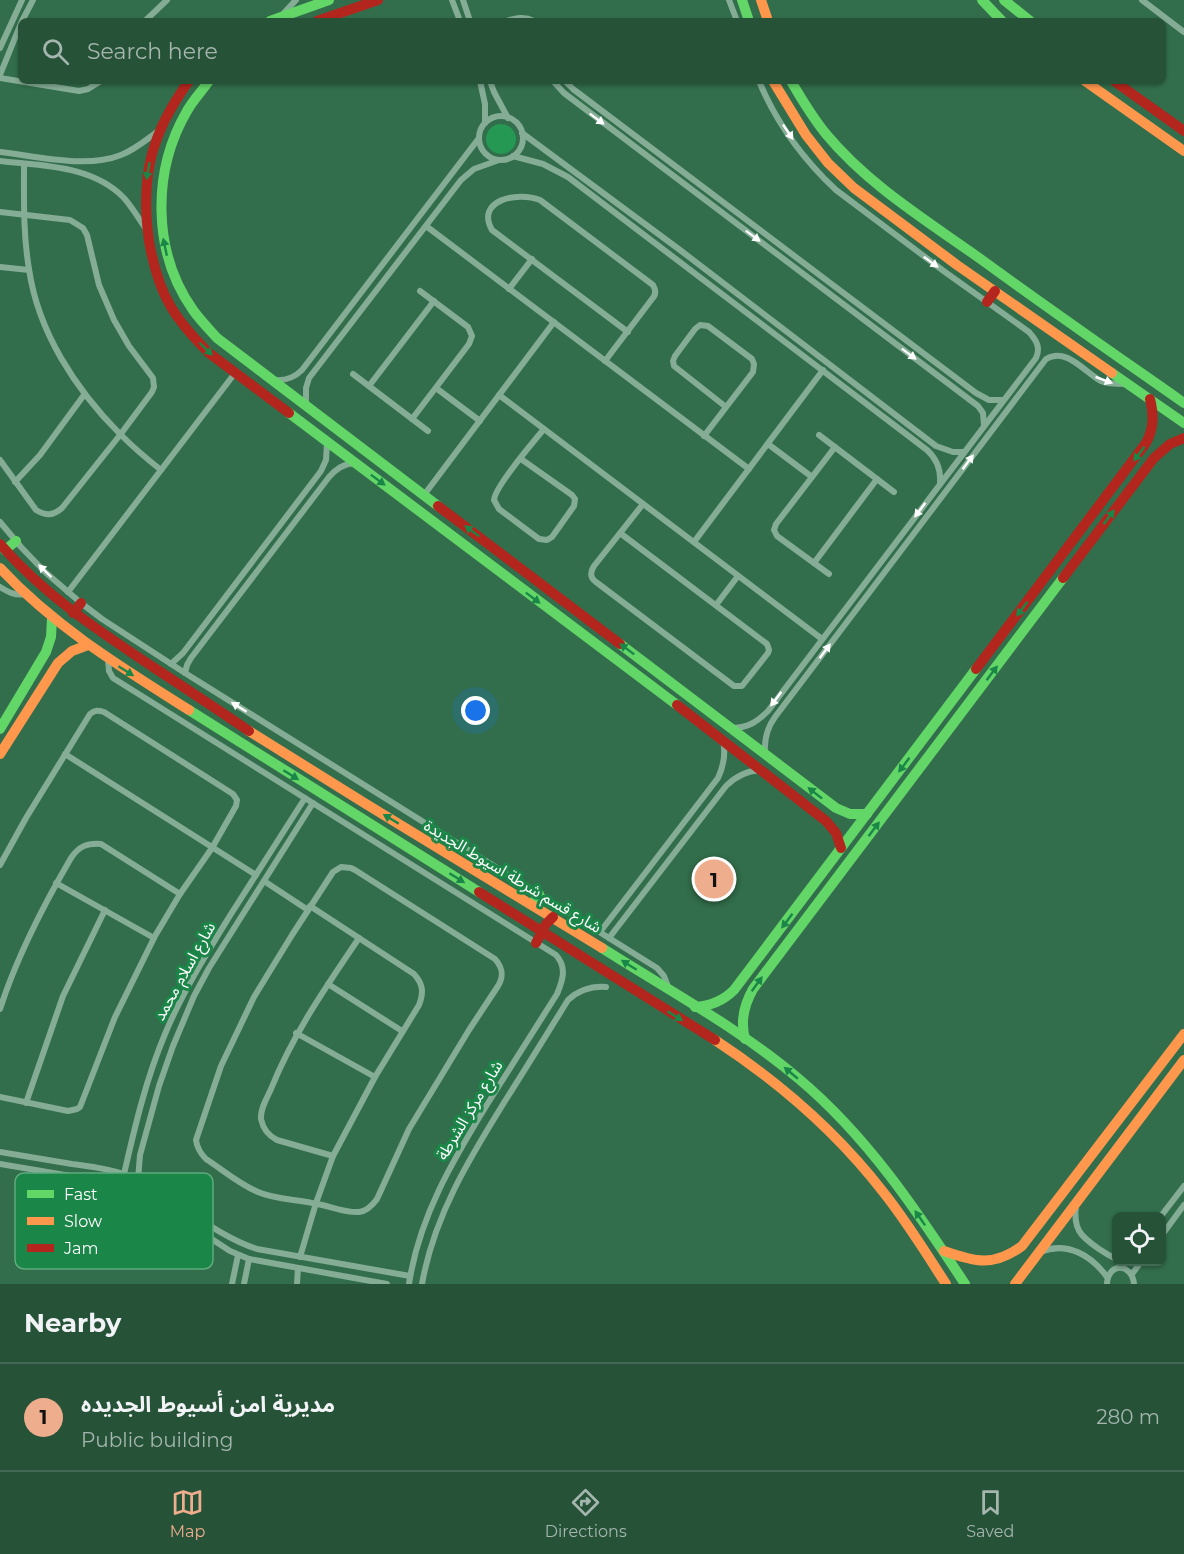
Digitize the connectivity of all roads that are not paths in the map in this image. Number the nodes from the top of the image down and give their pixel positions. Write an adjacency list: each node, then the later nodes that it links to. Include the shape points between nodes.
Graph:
1 (22, 0): 31 (street)
2 (33, 0): 15 (street)
3 (167, 0): 16 (street)
4 (296, 0): 17 (street)
5 (329, 0): 18 (main road)
6 (378, 0): 19 (main road)
7 (452, 0): 20 (street)
8 (463, 0): 21 (street)
9 (729, 0): 22 (street)
10 (742, 0): 23 (main road)
11 (761, 0): 24 (main road)
12 (982, 0): 25 (main road)
13 (1004, 0): 26 (main road)
14 (1142, 0): 27 (street)
15 (23, 18)
16 (148, 18)
17 (276, 18)
18 (278, 18)
19 (326, 18)
20 (459, 18)
21 (469, 18)
22 (736, 18)
23 (748, 18)
24 (767, 18)
25 (999, 18)
26 (1026, 18)
27 (1166, 18)
28 (1166, 18): 30 (street)
29 (18, 30): 32 (street)
30 (1184, 32)
31 (0, 48)
32 (0, 76): 33 (street)
33 (18, 79)
34 (43, 84): 35 (street, via 80,91)
35 (96, 84)
36 (187, 84): 49 (main road)
37 (207, 84): 76 (main road, one-way to 37, via 161,222 164,169 183,118)
38 (481, 84): 48 (street)
39 (491, 84): 47 (street)
40 (556, 84): 74 (street, one-way to 74)
41 (568, 84): 71 (street)
42 (761, 84): 82 (street, one-way to 82, via 792,139 822,177)
43 (775, 84): 72 (main road, via 806,135 839,174)
44 (793, 84): 68 (main road, via 816,121 851,162)
45 (1089, 84): 53 (main road)
46 (1118, 84): 50 (main road)
47 (508, 118): 48 (street); 51 (street)
48 (485, 123): 52 (street)
49 (160, 130): 58 (street, via 122,155); 66 (main road, one-way to 66, via 146,180)
50 (1184, 131)
51 (522, 133): 55 (street, via 521,146); 67 (street)
52 (479, 138): 57 (street, via 484,153); 61 (street)
53 (1184, 151)
54 (0, 152): 58 (street)
55 (513, 156): 57 (street); 69 (street, via 562,173)
56 (0, 160): 59 (street)
57 (499, 160): 62 (street, via 469,172)
58 (92, 162): 60 (street)
59 (24, 164): 60 (street); 64 (street)
60 (90, 175): 66 (street, via 124,198)
61 (433, 199): 62 (street); 84 (street)
62 (441, 206): 65 (street)
63 (0, 212): 64 (street)
64 (24, 215): 75 (street); 113 (street, via 70,220 83,228 110,311 153,378 152,392)
65 (426, 226): 78 (street); 85 (street)
66 (147, 232): 77 (main road)
67 (680, 250): 69 (street); 98 (street)
68 (968, 250): 72 (main road); 91 (main road)
69 (674, 258): 90 (street)
70 (532, 259): 78 (street); 86 (street); 86 (street, via 490,226 491,209 504,199 536,198 653,285 654,297)
71 (801, 260): 74 (street); 103 (street, via 976,393 989,400)
72 (957, 265): 80 (main road)
73 (0, 267): 75 (street)
74 (795, 268): 110 (street, one-way to 110, via 978,406)
75 (29, 270): 99 (street, via 45,323)
76 (174, 274): 77 (main road); 94 (main road, via 184,298 208,329)
77 (159, 280): 92 (main road, one-way to 92, via 184,326 209,354)
78 (509, 289): 83 (street)
79 (420, 291): 81 (street)
80 (995, 291): 82 (main road); 95 (main road)
81 (434, 301): 96 (street); 97 (street, via 468,327 472,336)
82 (987, 302): 87 (street, via 1029,332 1039,347)
83 (554, 322): 88 (street); 100 (street)
84 (336, 326): 85 (street); 94 (street, via 299,373 287,380)
85 (344, 332): 105 (street, via 309,378)
86 (628, 332): 88 (street)
87 (1036, 358): 89 (street); 103 (street)
88 (606, 361): 115 (street)
89 (1043, 363): 95 (street, one-way to 95, via 1051,357 1065,356 1102,381); 141 (street, one-way to 89)
90 (823, 370): 101 (street); 118 (street)
91 (1139, 371): 95 (main road); 104 (main road)
92 (235, 373): 117 (main road); 125 (street)
93 (354, 374): 96 (street)
94 (272, 380): 105 (main road)
95 (1129, 385): 102 (main road)
96 (369, 386): 107 (street)
97 (436, 388): 107 (street); 108 (street)
98 (863, 390): 101 (street); 120 (street, via 936,446)
99 (84, 395): 113 (street); 129 (street)
100 (499, 395): 108 (street); 111 (street)
101 (858, 397): 130 (street, via 932,454)
102 (1150, 399): 109 (main road); 163 (main road, one-way to 163, via 1153,426 1148,442)
103 (1003, 400): 110 (street)
104 (1184, 403)
105 (306, 405): 128 (main road)
106 (726, 406): 106 (street, via 753,372 754,364 708,326 700,325 675,356 674,366); 115 (street)
107 (412, 419): 112 (street)
108 (480, 421): 133 (street)
109 (1184, 423)
110 (984, 425): 120 (street)
111 (544, 429): 121 (street); 134 (street)
112 (428, 431)
113 (120, 435): 125 (street); 129 (street, via 57,513 36,510)
114 (819, 435): 119 (street)
115 (704, 436): 124 (street)
116 (1184, 438): 164 (main road, one-way to 116, via 1154,458)
117 (327, 442): 123 (main road); 158 (street, via 321,471)
118 (768, 444): 124 (street); 126 (street)
119 (835, 447): 126 (street); 127 (street)
120 (964, 452): 130 (street)
121 (521, 459): 121 (street, via 495,493 495,504 547,540 574,506 574,500)
122 (0, 460): 129 (street)
123 (355, 463): 132 (main road, one-way to 132); 160 (street, via 337,468 329,477 191,658)
124 (748, 469): 138 (street)
125 (161, 471): 148 (street)
126 (812, 477): 142 (street, via 774,530)
127 (877, 479): 131 (street); 142 (street)
128 (405, 481): 132 (main road); 133 (main road)
129 (15, 482)
130 (940, 483): 140 (street, one-way to 140)
131 (894, 492)
132 (396, 494): 161 (main road, one-way to 161)
133 (424, 495): 157 (main road, one-way to 133)
134 (643, 504): 136 (street); 138 (street)
135 (0, 522): 137 (street)
136 (620, 533): 151 (street); 151 (street, via 592,568 593,580 739,687 769,648)
137 (16, 541): 139 (main road); 148 (street, one-way to 137)
138 (694, 543): 145 (street)
139 (3, 547): 146 (main road, شارع قسم شرطة اسيوط الجديدة)
140 (891, 549): 141 (street); 154 (street)
141 (898, 554): 162 (street, one-way to 141)
142 (814, 563): 144 (street)
143 (0, 568): 149 (main road, شارع قسم شرطة اسيوط الجديدة)
144 (829, 574)
145 (738, 576): 151 (street); 154 (street)
146 (37, 581): 149 (main road); 152 (main road, شارع قسم شرطة اسيوط الجديدة)
147 (0, 587): 149 (street, via 19,596)
148 (68, 592): 150 (street)
149 (25, 594): 153 (main road, شارع قسم شرطة اسيوط الجديدة)
150 (81, 603): 152 (main road); 158 (street)
151 (716, 605)
152 (74, 613): 167 (main road, شارع قسم شرطة اسيوط الجديدة)
153 (52, 618): 155 (main road, شارع قسم شرطة اسيوط الجديدة); 165 (main road, via 46,652)
154 (822, 639): 159 (street)
155 (88, 645): 156 (main road, شارع قسم شرطة اسيوط الجديدة); 170 (main road, via 72,651 58,663)
156 (108, 659): 169 (main road, شارع قسم شرطة اسيوط الجديدة, one-way to 169); 174 (street, via 113,678)
157 (645, 662): 161 (main road); 166 (main road)
158 (171, 664): 160 (street)
159 (796, 672): 162 (street); 166 (street, one-way to 166, via 763,716 745,727)
160 (185, 673): 187 (street, one-way to 160)
161 (635, 675): 168 (main road)
162 (804, 678): 172 (street, via 771,723 765,738)
163 (946, 710): 164 (main road); 176 (main road, one-way to 176)
164 (958, 718): 211 (main road, one-way to 164, via 742,1013 753,989)
165 (0, 729)
166 (732, 729): 172 (main road)
167 (259, 738): 169 (main road); 185 (main road, شارع قسم شرطة اسيوط الجديدة, one-way to 167)
168 (723, 740): 173 (main road); 195 (street, via 724,763 718,778)
169 (251, 750): 179 (main road, شارع قسم شرطة اسيوط الجديدة, one-way to 179)
170 (0, 754)
171 (65, 754): 177 (street); 177 (street, via 90,714 100,711 225,789 236,797 237,803); 180 (street)
172 (765, 754): 176 (main road, one-way to 172, via 840,811)
173 (761, 770): 178 (main road, via 830,824); 200 (street, via 738,776 726,786)
174 (304, 798): 175 (street); 182 (street, شارع اسلام محمد)
175 (313, 804): 181 (street); 183 (street, شارع اسلام محمد)
176 (867, 813): 178 (main road)
177 (212, 848): 182 (street); 186 (street)
178 (841, 848): 206 (main road, one-way to 206, via 734,990 713,1005)
179 (418, 854): 181 (main road); 188 (main road, شارع قسم شرطة اسيوط الجديدة, one-way to 188)
180 (0, 865)
181 (411, 865): 201 (street)
182 (256, 875): 193 (street, شارع اسلام محمد)
183 (264, 881): 190 (street); 194 (street, شارع اسلام محمد)
184 (56, 883): 186 (street, via 76,851 92,843 101,844); 191 (street); 207 (street)
185 (508, 891): 188 (main road); 189 (main road, شارع قسم شرطة اسيوط الجديدة)
186 (180, 894): 197 (street)
187 (539, 894): 189 (main road); 195 (street)
188 (498, 904): 196 (main road, شارع قسم شرطة اسيوط الجديدة)
189 (532, 905): 192 (main road, شارع قسم شرطة اسيوط الجديدة)
190 (309, 908): 198 (street); 231 (street, via 258,990 230,1046 196,1140 201,1154 252,1189); 231 (street, via 333,872 341,867 351,868 495,959 503,972 502,980 409,1129 372,1206 351,1212)
191 (105, 910): 197 (street); 216 (street, via 63,996)
192 (553, 917): 196 (main road); 199 (main road, شارع قسم شرطة اسيوط الجديدة)
193 (227, 922): 194 (street); 227 (street, شارع اسلام محمد, via 192,978 156,1056)
194 (235, 927): 228 (street, شارع اسلام محمد, via 202,981 172,1046 140,1155)
195 (597, 930): 199 (main road); 200 (street)
196 (542, 933): 201 (main road); 202 (main road, شارع قسم شرطة اسيوط الجديدة)
197 (154, 938): 216 (street, via 115,1017 80,1107 68,1111)
198 (359, 938): 203 (street); 208 (street, via 419,980 422,997)
199 (585, 938): 205 (main road, شارع قسم شرطة اسيوط الجديدة, one-way to 199)
200 (609, 938): 205 (street, via 659,971)
201 (536, 943): 252 (street, شارع مركز الشرطة, via 562,963 560,987 442,1182 423,1228)
202 (613, 977): 204 (main road); 219 (main road, شارع قسم شرطة اسيوط الجديدة, one-way to 219, via 760,1071)
203 (328, 984): 208 (street); 209 (street)
204 (606, 987): 259 (street, شارع مركز الشرطة, via 589,988 568,1000 485,1133 442,1214)
205 (671, 992): 206 (main road, شارع قسم شرطة اسيوط الجديدة)
206 (695, 1007): 211 (main road, شارع قسم شرطة اسيوط الجديدة)
207 (0, 1009)
208 (402, 1031): 213 (street)
209 (296, 1033): 213 (street); 223 (street, via 263,1107 264,1129 277,1140)
210 (1184, 1034): 215 (main road)
211 (745, 1039): 218 (main road, شارع قسم شرطة اسيوط الجديدة, one-way to 211, via 784,1067)
212 (1184, 1060): 217 (main road)
213 (375, 1077): 223 (street)
214 (0, 1097): 216 (street)
215 (1136, 1098): 217 (main road); 237 (main road)
216 (27, 1102)
217 (1148, 1107): 230 (main road)
218 (841, 1120): 219 (main road, via 836,1131); 220 (main road, شارع قسم شرطة اسيوط الجديدة)
219 (830, 1132): 221 (main road, شارع قسم شرطة اسيوط الجديدة)
220 (856, 1135): 221 (main road, via 846,1139); 238 (main road, شارع قسم شرطة اسيوط الجديدة, one-way to 220)
221 (843, 1146): 260 (main road, شارع قسم شرطة اسيوط الجديدة, via 898,1211)
222 (0, 1152): 226 (street)
223 (333, 1156): 231 (street)
224 (0, 1164): 225 (street)
225 (53, 1173)
226 (120, 1173)
227 (124, 1173)
228 (139, 1173)
229 (1184, 1186): 233 (street)
230 (1076, 1202): 240 (main road); 243 (street, via 1075,1222 1081,1234)
231 (316, 1203): 242 (street)
232 (1184, 1205): 235 (street)
233 (1164, 1212)
234 (213, 1227): 239 (street, via 236,1241)
235 (1166, 1228)
236 (213, 1240): 241 (street)
237 (1022, 1246): 238 (main road, via 1009,1256 984,1262); 240 (main road, via 1026,1253)
238 (944, 1251): 261 (main road, شارع قسم شرطة اسيوط الجديدة)
239 (268, 1252): 242 (street); 245 (street)
240 (1037, 1254): 253 (street, via 1053,1248 1071,1249 1092,1260); 262 (main road)
241 (238, 1255): 244 (street); 254 (street)
242 (300, 1257): 252 (street)
243 (1112, 1257)
244 (249, 1260): 245 (street); 255 (street)
245 (266, 1262): 249 (street)
246 (1116, 1266): 250 (street)
247 (1124, 1266): 251 (street)
248 (1137, 1266): 251 (street)
249 (298, 1268): 256 (street); 257 (street)
250 (1112, 1271): 251 (street, via 1118,1268); 253 (street)
251 (1130, 1272): 263 (street)
252 (410, 1276): 258 (street, شارع مركز الشرطة)
253 (1106, 1282)
254 (232, 1284)
255 (244, 1284)
256 (297, 1284)
257 (387, 1284)
258 (409, 1284)
259 (422, 1284)
260 (946, 1284)
261 (965, 1284)
262 (1015, 1284)
263 (1134, 1284)

